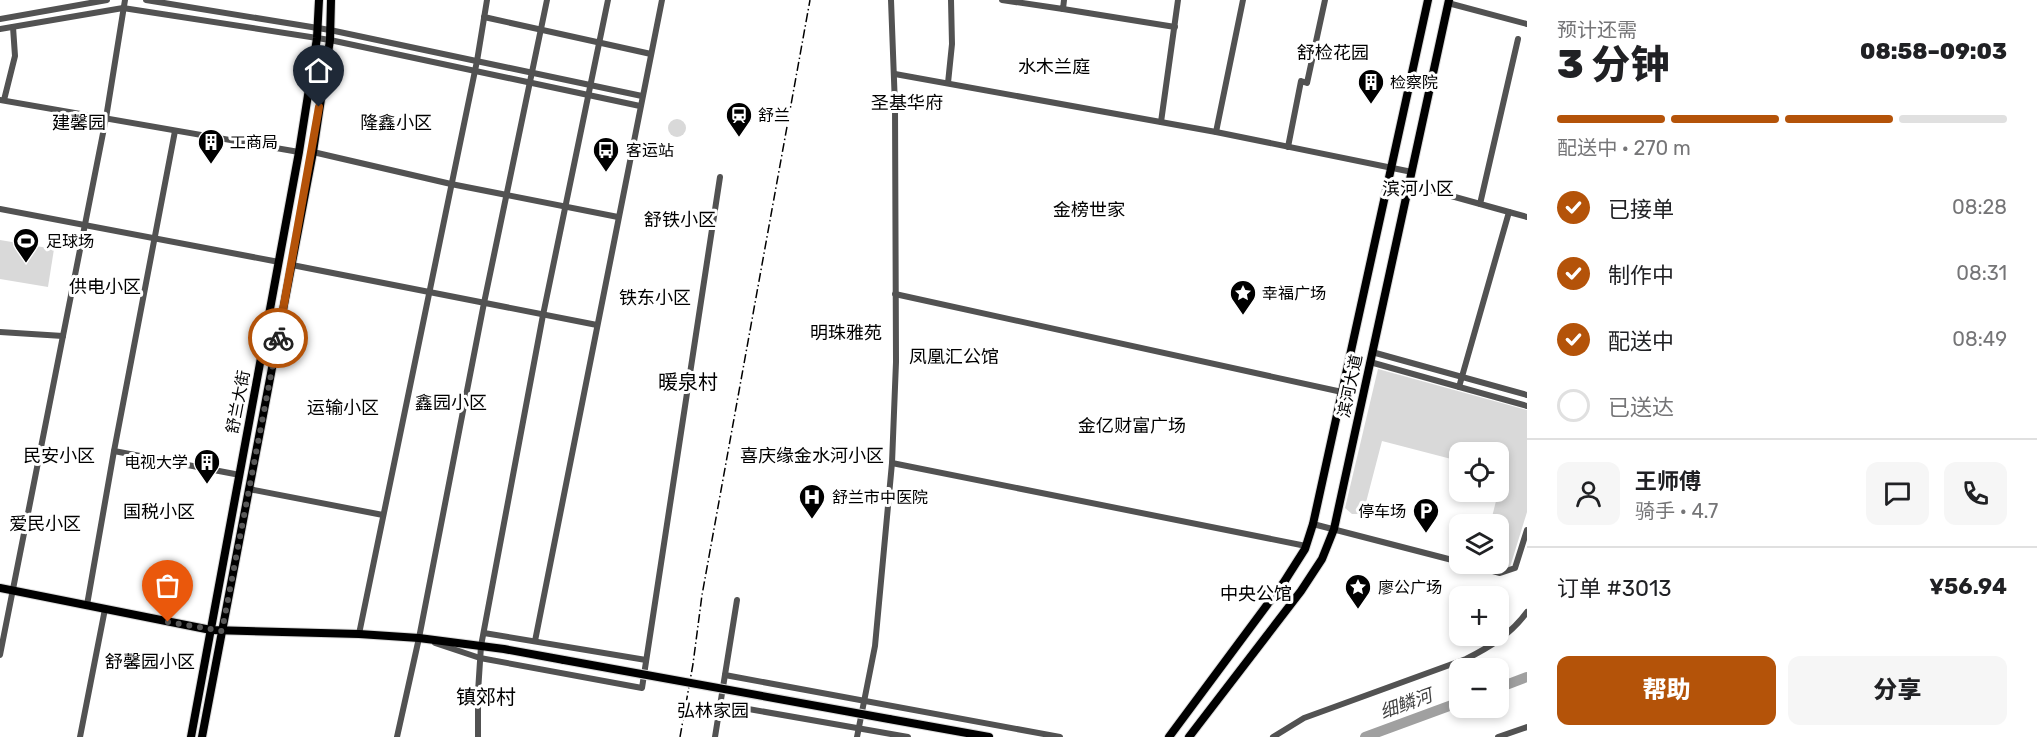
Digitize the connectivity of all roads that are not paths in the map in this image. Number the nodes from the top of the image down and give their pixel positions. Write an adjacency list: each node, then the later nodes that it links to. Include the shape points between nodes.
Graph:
1 (64, 0): 20 (street)
2 (107, 0): 20 (street)
3 (125, 0): 21 (street)
4 (146, 0): 28 (street)
5 (319, 0): 28 (main road, 舒兰大街)
6 (331, 0): 30 (main road, 舒兰大街)
7 (487, 0): 23 (street)
8 (547, 0): 31 (street)
9 (608, 0): 35 (street)
10 (662, 0): 36 (street)
11 (891, 0): 40 (street)
12 (951, 0): 41 (street)
13 (1002, 0): 22 (street)
14 (1064, 0): 22 (street)
15 (1178, 0): 27 (street)
16 (1243, 0): 51 (street)
17 (1325, 0): 52 (street, via 1307,83 1301,81)
18 (1428, 0): 55 (main road, 滨河大道)
19 (1449, 2): 25 (street); 56 (main road, 滨河大道)
20 (62, 8): 24 (street)
21 (123, 8): 26 (street); 32 (street); 48 (street)
22 (1063, 9): 27 (street)
23 (484, 17): 31 (street); 37 (street)
24 (0, 19)
25 (1527, 24)
26 (13, 27): 29 (street); 46 (street, via 15,56)
27 (1175, 27): 49 (street)
28 (318, 28): 30 (street); 32 (main road, 舒兰大街)
29 (0, 29)
30 (330, 30): 34 (main road, 舒兰大街); 37 (street)
31 (541, 30): 35 (street); 39 (street)
32 (317, 38): 34 (street); 53 (main road, 舒兰大街)
33 (1518, 39): 61 (street)
34 (330, 40): 38 (street); 54 (main road, 舒兰大街)
35 (599, 42): 36 (street); 43 (street)
36 (651, 54): 45 (street)
37 (477, 61): 38 (street); 39 (street)
38 (475, 71): 42 (street); 58 (street)
39 (532, 73): 42 (street); 43 (street)
40 (895, 74): 41 (street); 72 (street)
41 (948, 82): 49 (street)
42 (530, 83): 44 (street); 60 (street)
43 (590, 85): 44 (street); 45 (street)
44 (588, 95): 47 (street); 62 (street)
45 (642, 96): 47 (street)
46 (2, 100): 48 (street)
47 (640, 106): 66 (street)
48 (106, 118): 50 (street); 67 (street)
49 (1161, 122): 51 (street)
50 (175, 130): 53 (street); 68 (street)
51 (1216, 132): 52 (street)
52 (1288, 147): 55 (street)
53 (299, 152): 69 (main road, 舒兰大街)
54 (312, 152): 58 (street); 70 (main road, 舒兰大街)
55 (1391, 168): 56 (street); 81 (main road, 滨河大道)
56 (1412, 172): 59 (main road, 滨河大道)
57 (720, 177): 110 (street)
58 (451, 184): 60 (street); 71 (street)
59 (1408, 184): 61 (street); 78 (main road, 滨河大道)
60 (507, 195): 62 (street); 73 (street)
61 (1480, 204): 64 (street)
62 (565, 207): 66 (street); 74 (street)
63 (0, 209): 67 (street)
64 (1509, 212): 65 (street); 79 (street)
65 (1527, 217)
66 (618, 218): 75 (street)
67 (85, 225): 68 (street); 77 (street)
68 (154, 240): 69 (street); 84 (street)
69 (279, 262): 86 (main road, 舒兰大街)
70 (292, 264): 71 (street); 87 (main road, 舒兰大街)
71 (429, 292): 73 (street); 88 (street)
72 (895, 294): 81 (street); 85 (street)
73 (484, 303): 74 (street); 105 (street)
74 (543, 315): 75 (street); 103 (street)
75 (597, 325): 106 (street)
76 (0, 332): 77 (street)
77 (63, 336): 96 (street)
78 (1371, 357): 79 (street); 80 (street); 90 (main road, 滨河大道)
79 (1461, 377): 80 (street); 82 (street)
80 (1459, 387): 83 (street)
81 (1342, 392): 89 (main road, 滨河大道)
82 (1527, 395)
83 (1527, 406)
84 (114, 451): 86 (street); 98 (street)
85 (892, 463): 92 (street); 112 (street, via 875,646)
86 (240, 475): 101 (main road, 舒兰大街)
87 (249, 489): 88 (street); 102 (main road, 舒兰大街)
88 (383, 515): 104 (street)
89 (1313, 524): 90 (street); 92 (main road, 滨河大道)
90 (1334, 529): 93 (street); 127 (main road, 滨河大道, via 1322,559 1300,591)
91 (1527, 530): 94 (street, via 1515,568)
92 (1306, 546): 126 (main road, 滨河大道, via 1284,582)
93 (1449, 559)
94 (1509, 570)
95 (0, 588): 96 (main road)
96 (14, 591): 98 (main road); 108 (street)
97 (737, 600): 111 (street)
98 (87, 605): 99 (main road)
99 (105, 609): 101 (main road); 116 (street)
100 (1527, 612): 128 (street, via 1486,650 1304,718)
101 (211, 630): 102 (main road); 117 (main road, 舒兰大街)
102 (222, 631): 104 (main road); 118 (main road, 舒兰大街)
103 (484, 633): 106 (street); 107 (street)
104 (358, 634): 105 (main road)
105 (419, 638): 107 (main road); 109 (street); 119 (street)
106 (535, 640): 110 (street)
107 (481, 646): 109 (street); 124 (main road, bridge)
108 (0, 655)
109 (480, 658): 110 (street, via 642,688); 120 (street)
110 (646, 660)
111 (725, 675): 112 (street); 113 (street)
112 (865, 700): 115 (street); 125 (street)
113 (720, 704): 115 (street); 121 (street)
114 (1527, 727): 129 (street)
115 (860, 728): 122 (street); 123 (street)
116 (80, 737)
117 (191, 737)
118 (202, 737)
119 (397, 737)
120 (478, 737)
121 (715, 737)
122 (857, 737)
123 (908, 737)
124 (989, 737)
125 (1060, 737)
126 (1169, 737)
127 (1189, 737)
128 (1273, 737)
129 (1498, 737)

